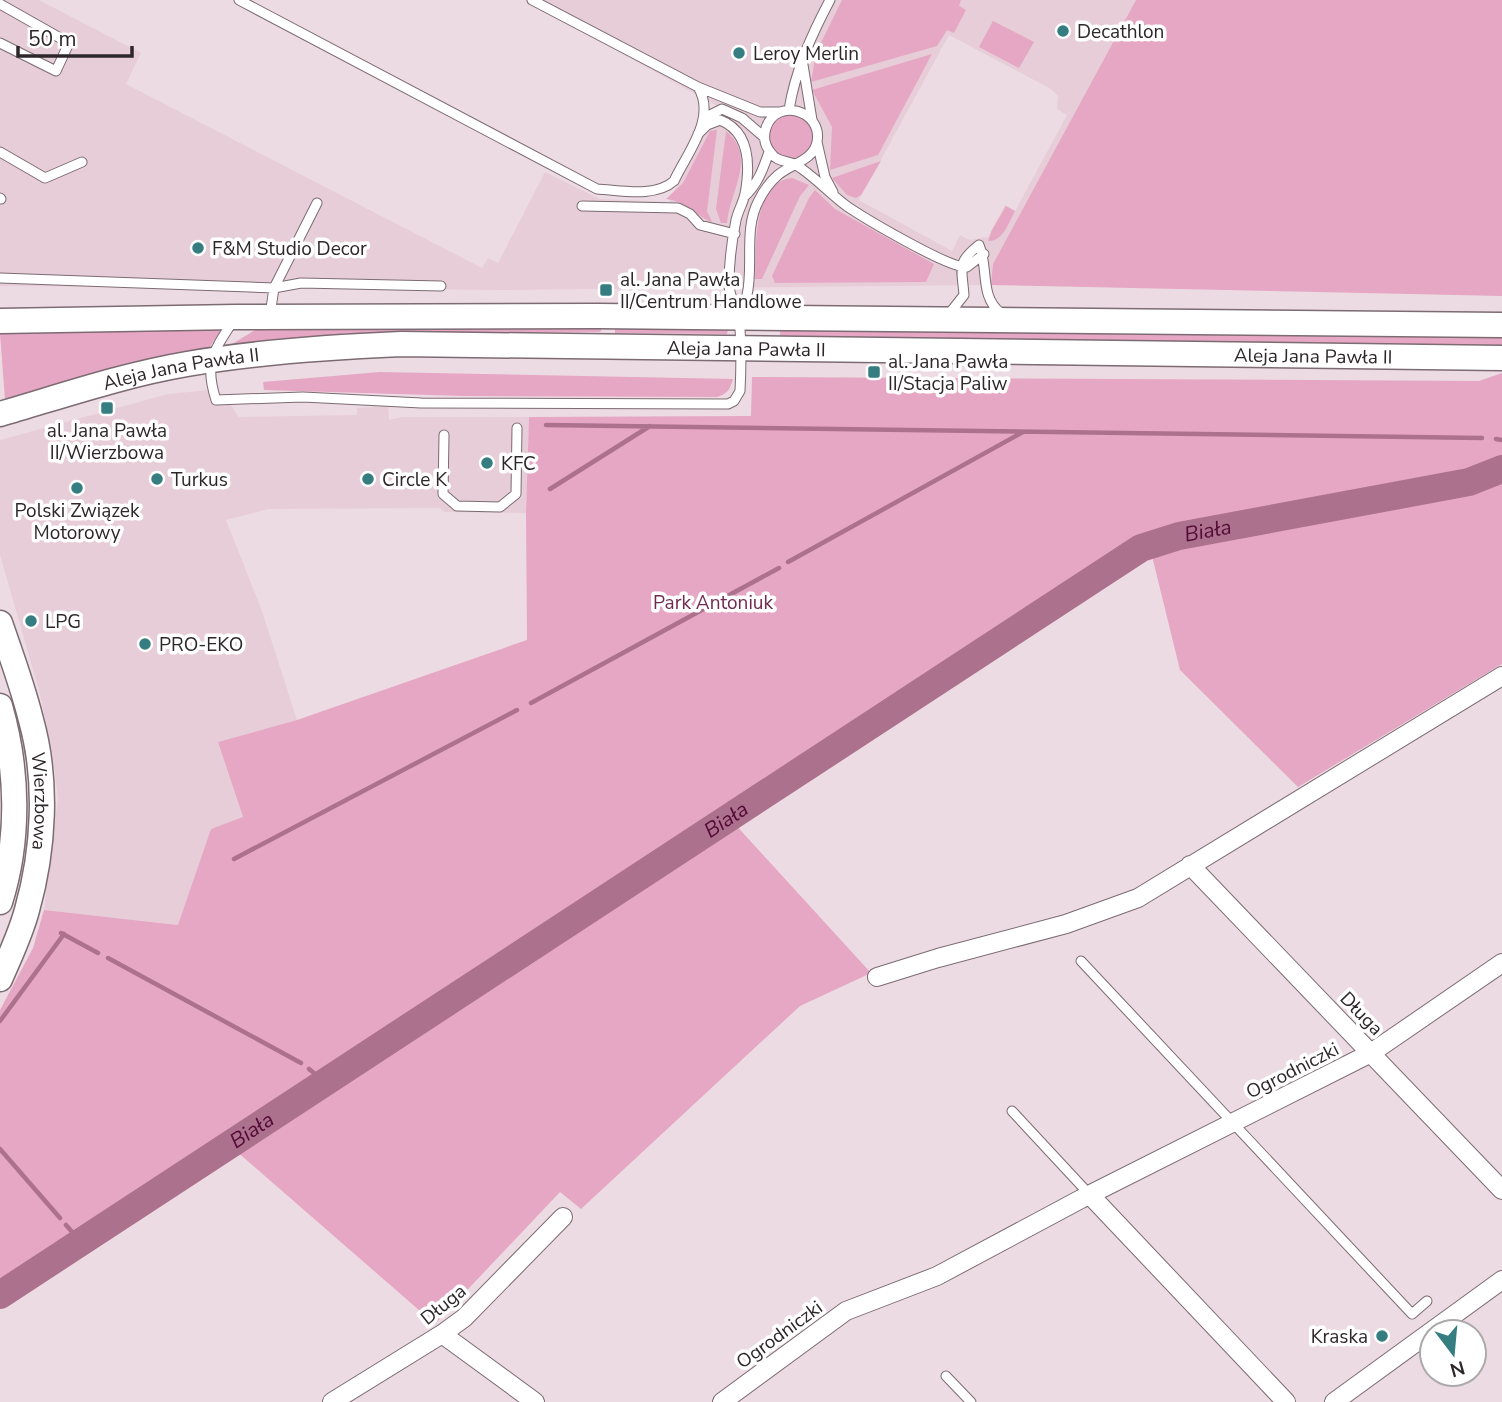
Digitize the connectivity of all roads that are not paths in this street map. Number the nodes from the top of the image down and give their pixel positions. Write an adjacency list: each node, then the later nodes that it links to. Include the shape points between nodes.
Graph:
1 (239, 0): 11 (lane, via 597,189 651,191 668,186)
2 (532, 0): 7 (lane)
3 (830, 0): 6 (lane)
4 (0, 4): 5 (lane, via 69,43 56,71)
5 (0, 43)
6 (803, 63): 8 (lane); 10 (lane)
7 (698, 88): 8 (lane, via 760,112); 9 (lane, via 706,105)
8 (785, 111): 10 (lane, via 806,114); 12 (lane, via 772,118)
9 (704, 118): 11 (lane); 12 (lane, via 722,109 732,112)
10 (812, 120): 13 (lane)
11 (698, 134): 18 (lane, via 720,120 739,134 749,169)
12 (764, 137): 15 (lane)
13 (817, 141): 17 (lane, via 809,156); 19 (lane)
14 (0, 152): 16 (lane, via 45,178)
15 (769, 152): 17 (lane, via 780,161); 18 (lane, via 760,176)
16 (82, 162)
17 (793, 163): 19 (lane); 30 (lane, via 758,202 751,224 747,294)
18 (744, 197): 22 (lane)
19 (835, 197): 23 (lane)
20 (317, 202): 26 (lane)
21 (582, 206): 22 (lane, via 678,208 700,225)
22 (735, 234): 30 (lane, via 729,286)
23 (961, 268): 31 (lane, via 964,295); 32 (lane, via 984,254 988,295)
24 (0, 278): 26 (lane)
25 (441, 286): 26 (lane, via 301,283)
26 (274, 288): 29 (lane)
27 (598, 316): 29 (main road, Aleja Jana Pawła II); 30 (main road, Aleja Jana Pawła II); 35 (main road, via 606,323 608,334)
28 (236, 317): 29 (main road, Aleja Jana Pawła II); 33 (main road, Aleja Jana Pawła II); 38 (lane, via 212,352)
29 (270, 317)
30 (738, 317): 31 (main road, Aleja Jana Pawła II); 36 (lane)
31 (942, 318): 32 (main road, Aleja Jana Pawła II)
32 (1009, 319): 34 (main road, Aleja Jana Pawła II)
33 (0, 321)
34 (1502, 325)
35 (598, 347): 36 (main road, Aleja Jana Pawła II); 38 (main road, Aleja Jana Pawła II, via 401,344)
36 (739, 349): 37 (main road, Aleja Jana Pawła II); 38 (lane, via 740,391 734,401 721,406 303,397 216,401)
37 (1502, 358)
38 (212, 360): 39 (main road, Aleja Jana Pawła II, via 138,375)
39 (0, 414)
40 (517, 428): 41 (lane, via 516,494 500,507 457,506 443,494)
41 (444, 435)
42 (0, 623): 49 (main road, Wierzbowa, via 32,722 41,803 27,911)
43 (1502, 677): 45 (street)
44 (0, 706): 46 (main road, Wierzbowa, via 14,795 10,856)
45 (1190, 865): 50 (street, via 1138,898 1100,913); 51 (street, Długa)
46 (0, 902)
47 (1081, 961): 53 (lane)
48 (1502, 963): 51 (street, Ogrodniczki)
49 (3, 967)
50 (877, 977)
51 (1371, 1053): 53 (street, Ogrodniczki); 54 (street, Długa)
52 (1012, 1111): 55 (lane)
53 (1233, 1123): 55 (street, Ogrodniczki); 58 (lane, via 1412,1314)
54 (1502, 1190)
55 (1090, 1195): 63 (street, Ogrodniczki, via 937,1276 846,1311); 65 (street)
56 (563, 1217): 59 (street, Długa, via 474,1308)
57 (1502, 1280): 66 (street)
58 (1427, 1301)
59 (442, 1334): 61 (street, Długa); 62 (street)
60 (946, 1376): 64 (lane)
61 (331, 1402)
62 (535, 1402)
63 (722, 1402)
64 (971, 1402)
65 (1286, 1402)
66 (1334, 1402)

